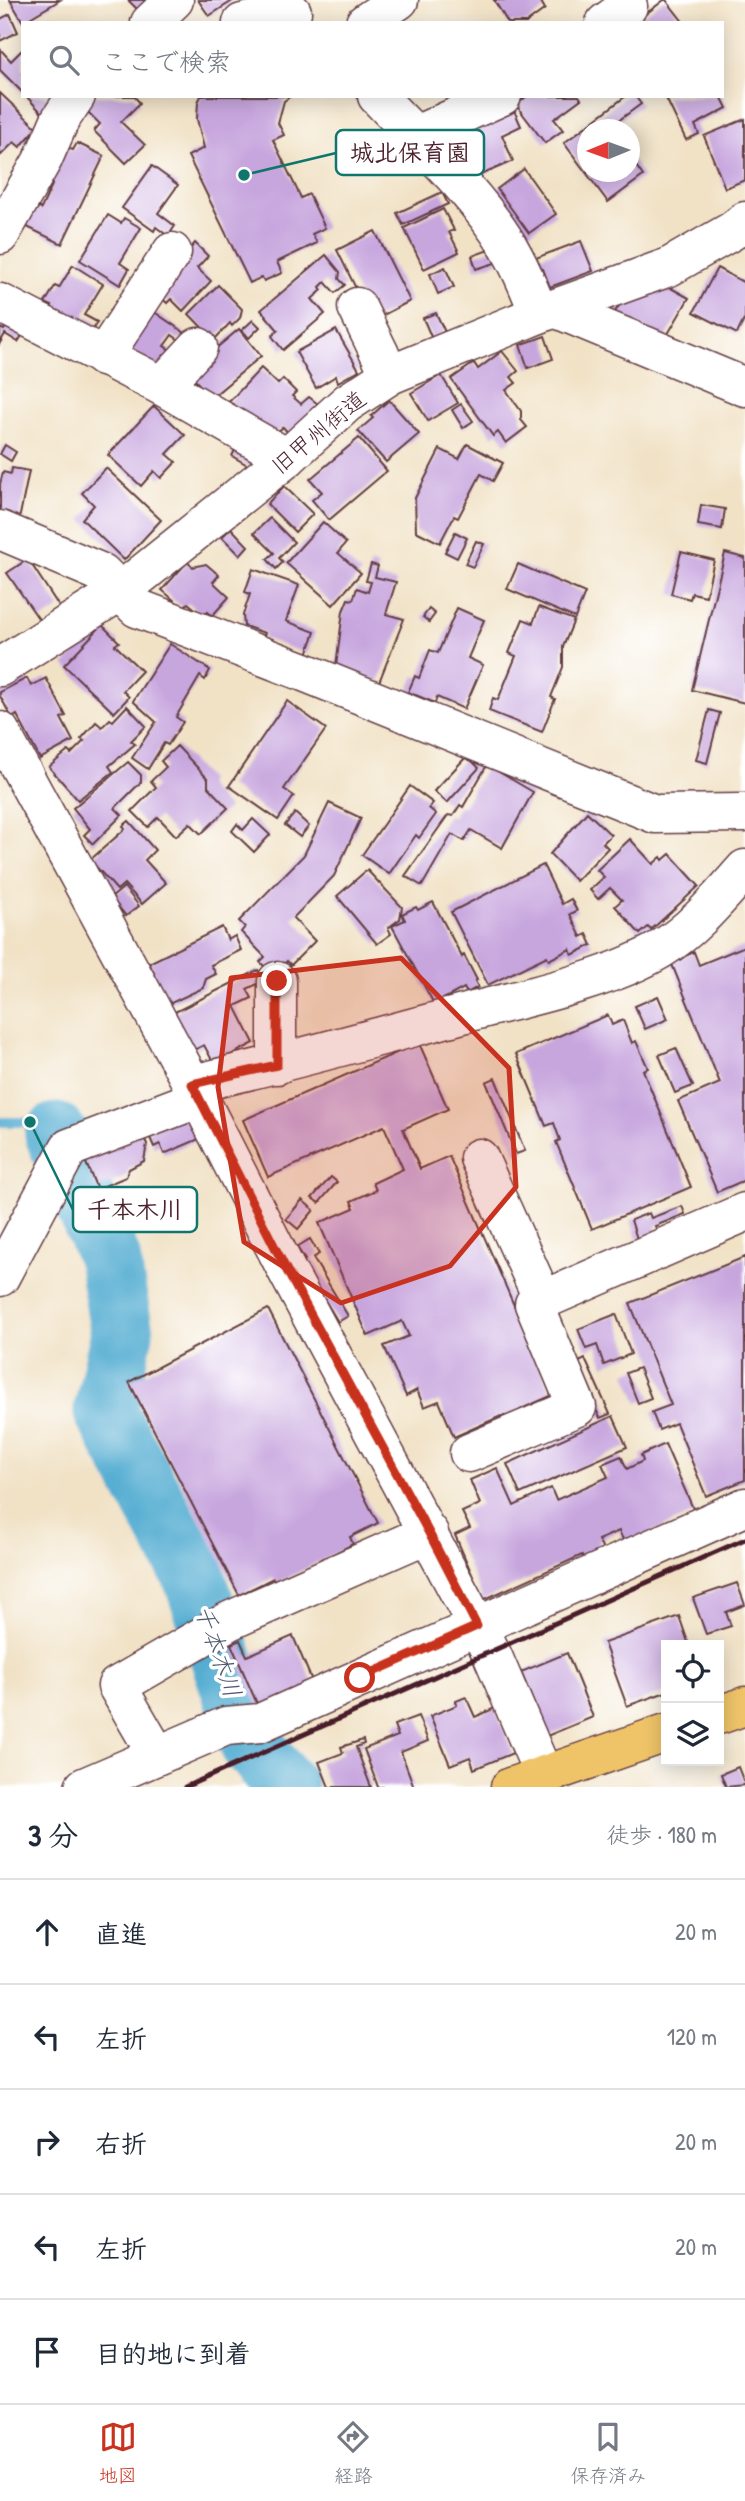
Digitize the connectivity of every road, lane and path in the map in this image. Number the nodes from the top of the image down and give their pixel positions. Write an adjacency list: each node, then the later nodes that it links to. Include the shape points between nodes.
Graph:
1 (175, 0): 5 (street); 6 (street)
2 (399, 0): 8 (street)
3 (625, 0): 9 (street, via 628,6)
4 (295, 11): 7 (street)
5 (152, 21)
6 (195, 21)
7 (251, 21)
8 (368, 21)
9 (608, 21)
10 (75, 98): 15 (street)
11 (379, 98): 13 (street)
12 (498, 98): 13 (street)
13 (414, 136): 19 (street, via 470,194)
14 (745, 221): 19 (street, 旧甲州街道, via 669,267)
15 (0, 234)
16 (172, 252): 21 (street)
17 (0, 303): 21 (street)
18 (357, 307): 22 (street)
19 (548, 312): 22 (street, 旧甲州街道); 24 (street)
20 (198, 348): 23 (street)
21 (103, 357): 23 (street)
22 (390, 375): 25 (street, 旧甲州街道, via 347,403)
23 (162, 386): 25 (street)
24 (745, 387)
25 (287, 458): 27 (street, 旧甲州街道)
26 (0, 530): 27 (street, via 102,573)
27 (121, 592): 28 (street, 旧甲州街道); 30 (street, via 137,608 655,814)
28 (0, 667)
29 (0, 731): 34 (street)
30 (745, 813)
31 (745, 869): 33 (street, via 698,921 661,949 621,969)
32 (277, 981): 33 (street)
33 (277, 1065): 34 (street)
34 (196, 1091): 37 (street, via 69,1148); 41 (street)
35 (479, 1157): 38 (street)
36 (745, 1212): 38 (street)
37 (0, 1277)
38 (543, 1300): 39 (street, via 534,1304 577,1407)
39 (469, 1453)
40 (745, 1507): 42 (street)
41 (429, 1533): 42 (street); 46 (street, via 229,1622 117,1686)
42 (477, 1626): 46 (street); 47 (street, via 491,1651)
43 (745, 1706): 44 (highway)
44 (724, 1713)
45 (661, 1735): 47 (highway)
46 (157, 1755): 48 (street)
47 (527, 1781)
48 (84, 1787)

